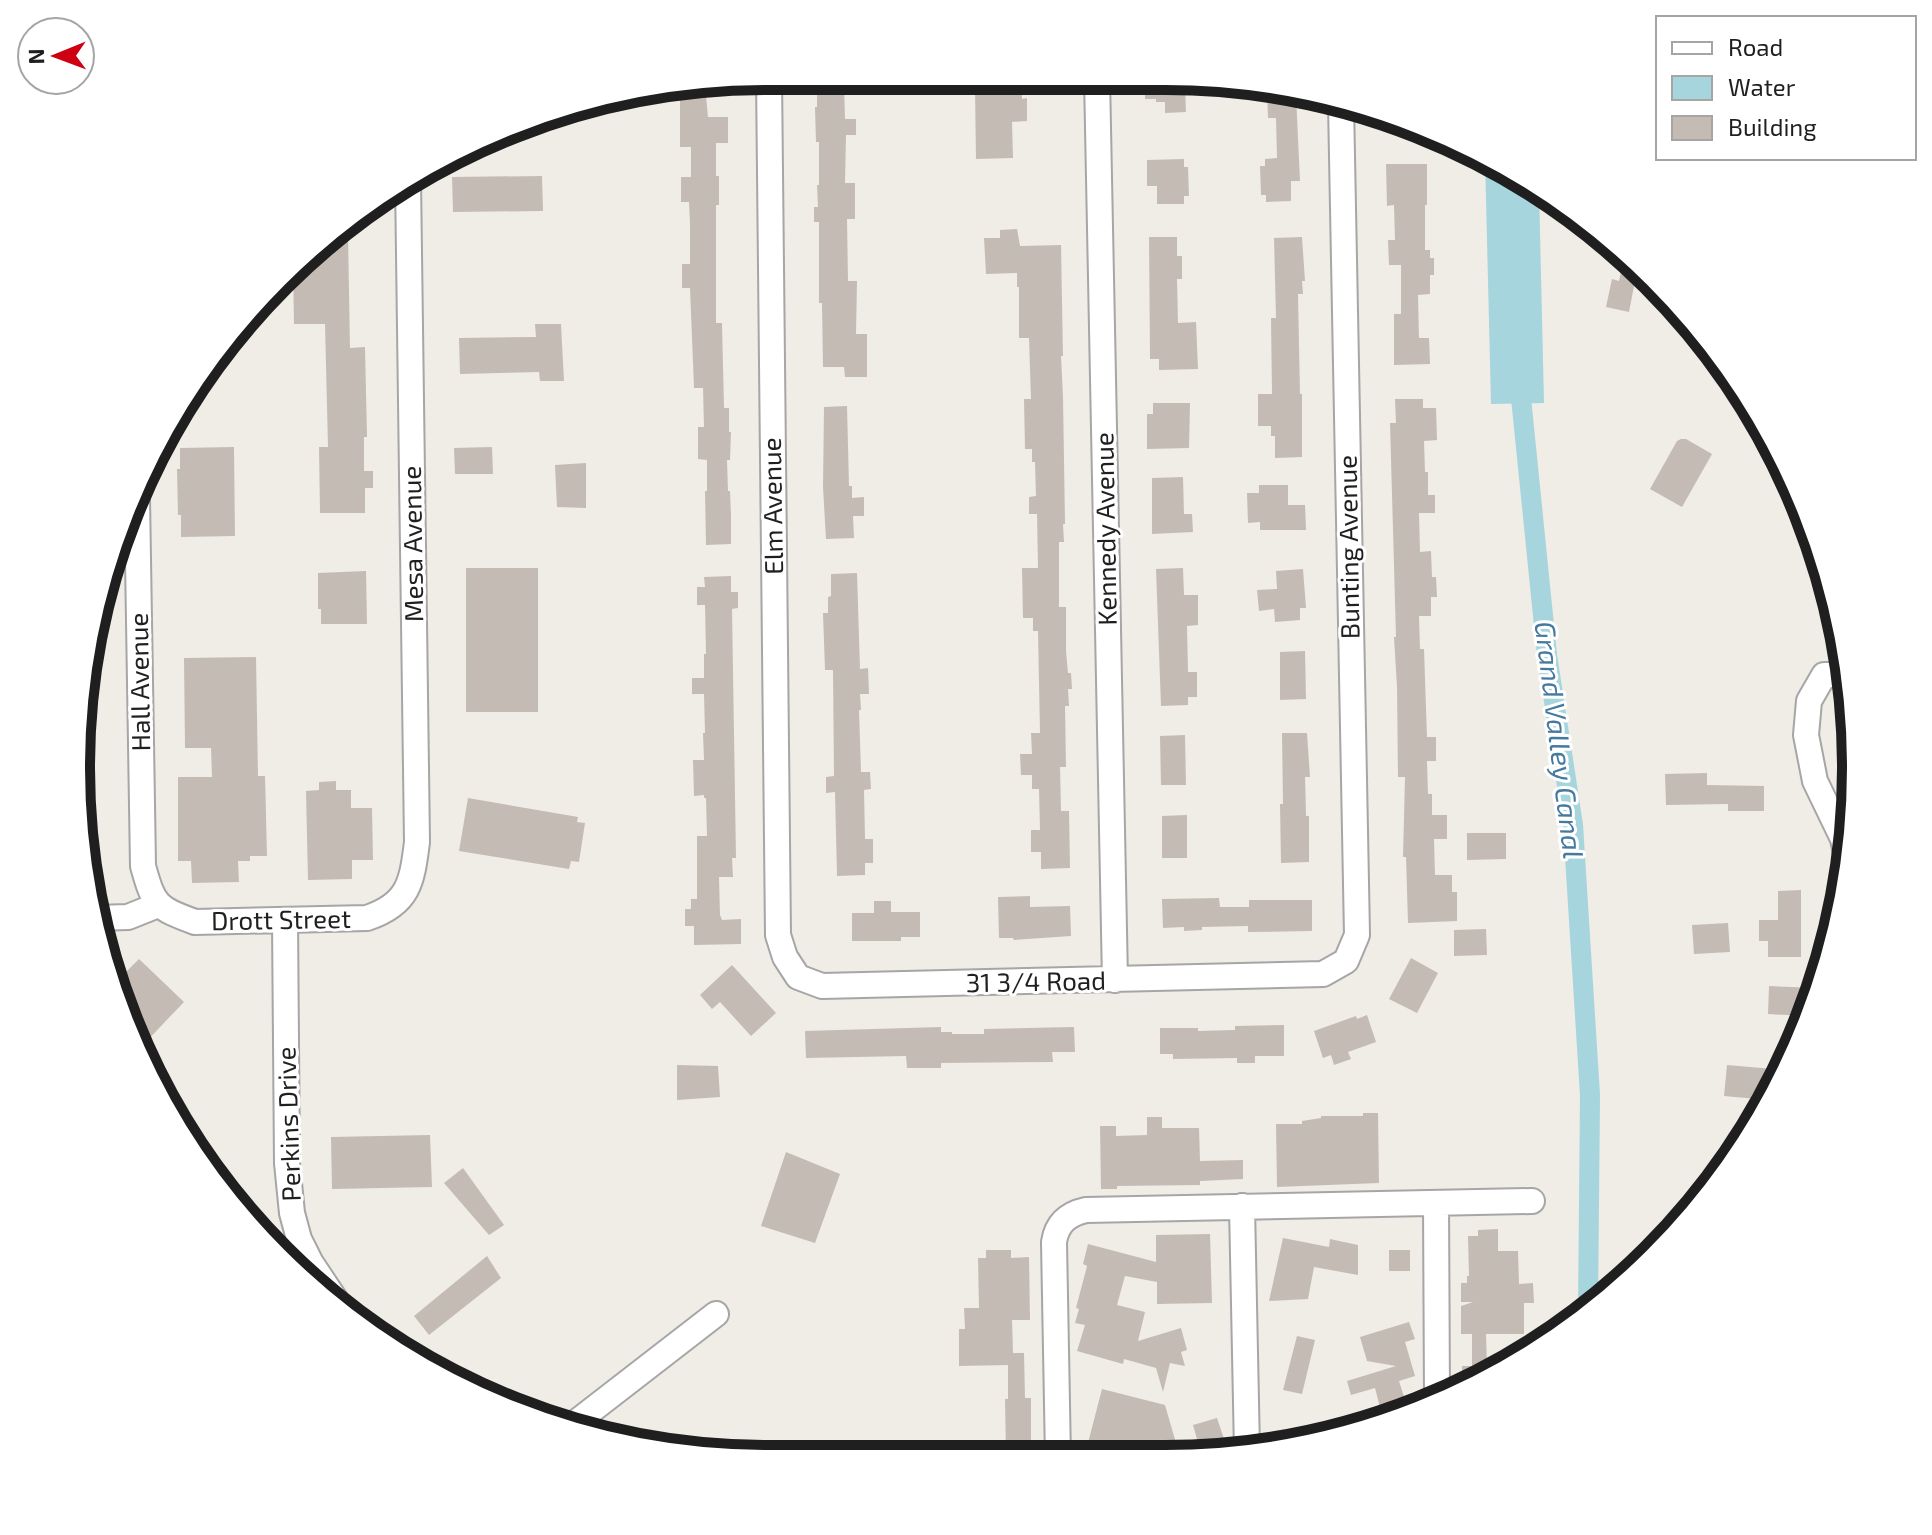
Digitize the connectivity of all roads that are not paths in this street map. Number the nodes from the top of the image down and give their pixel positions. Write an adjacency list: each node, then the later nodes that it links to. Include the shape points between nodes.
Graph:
1 (769, 90): 12 (street, Elm Avenue)
2 (1097, 90): 14 (street, Kennedy Avenue)
3 (1341, 113): 13 (street, Bunting Avenue, via 1357,935 1346,961)
4 (408, 194): 8 (street, Mesa Avenue, via 417,842 408,887)
5 (137, 520): 9 (street, Hall Avenue, via 143,866)
6 (1835, 675): 7 (street, via 1824,675 1809,701 1806,735 1815,781)
7 (1839, 831)
8 (397, 903): 11 (street, Drott Street, via 367,918)
9 (158, 905): 10 (street, via 128,917); 11 (street, Drott Street, via 195,922)
10 (107, 918)
11 (285, 920): 18 (street, Perkins Drive, via 287,1163 299,1239)
12 (778, 935): 14 (street, 31 3/4 Road, via 798,977 822,986)
13 (1323, 974): 14 (street, 31 3/4 Road)
14 (1115, 980)
15 (1532, 1201): 16 (street)
16 (1436, 1203): 17 (street); 20 (street)
17 (1242, 1206): 22 (street); 23 (street, via 1086,1210 1061,1223 1054,1250)
18 (319, 1275)
19 (716, 1314): 21 (street)
20 (1437, 1387)
21 (581, 1419)
22 (1247, 1440)
23 (1058, 1445)

